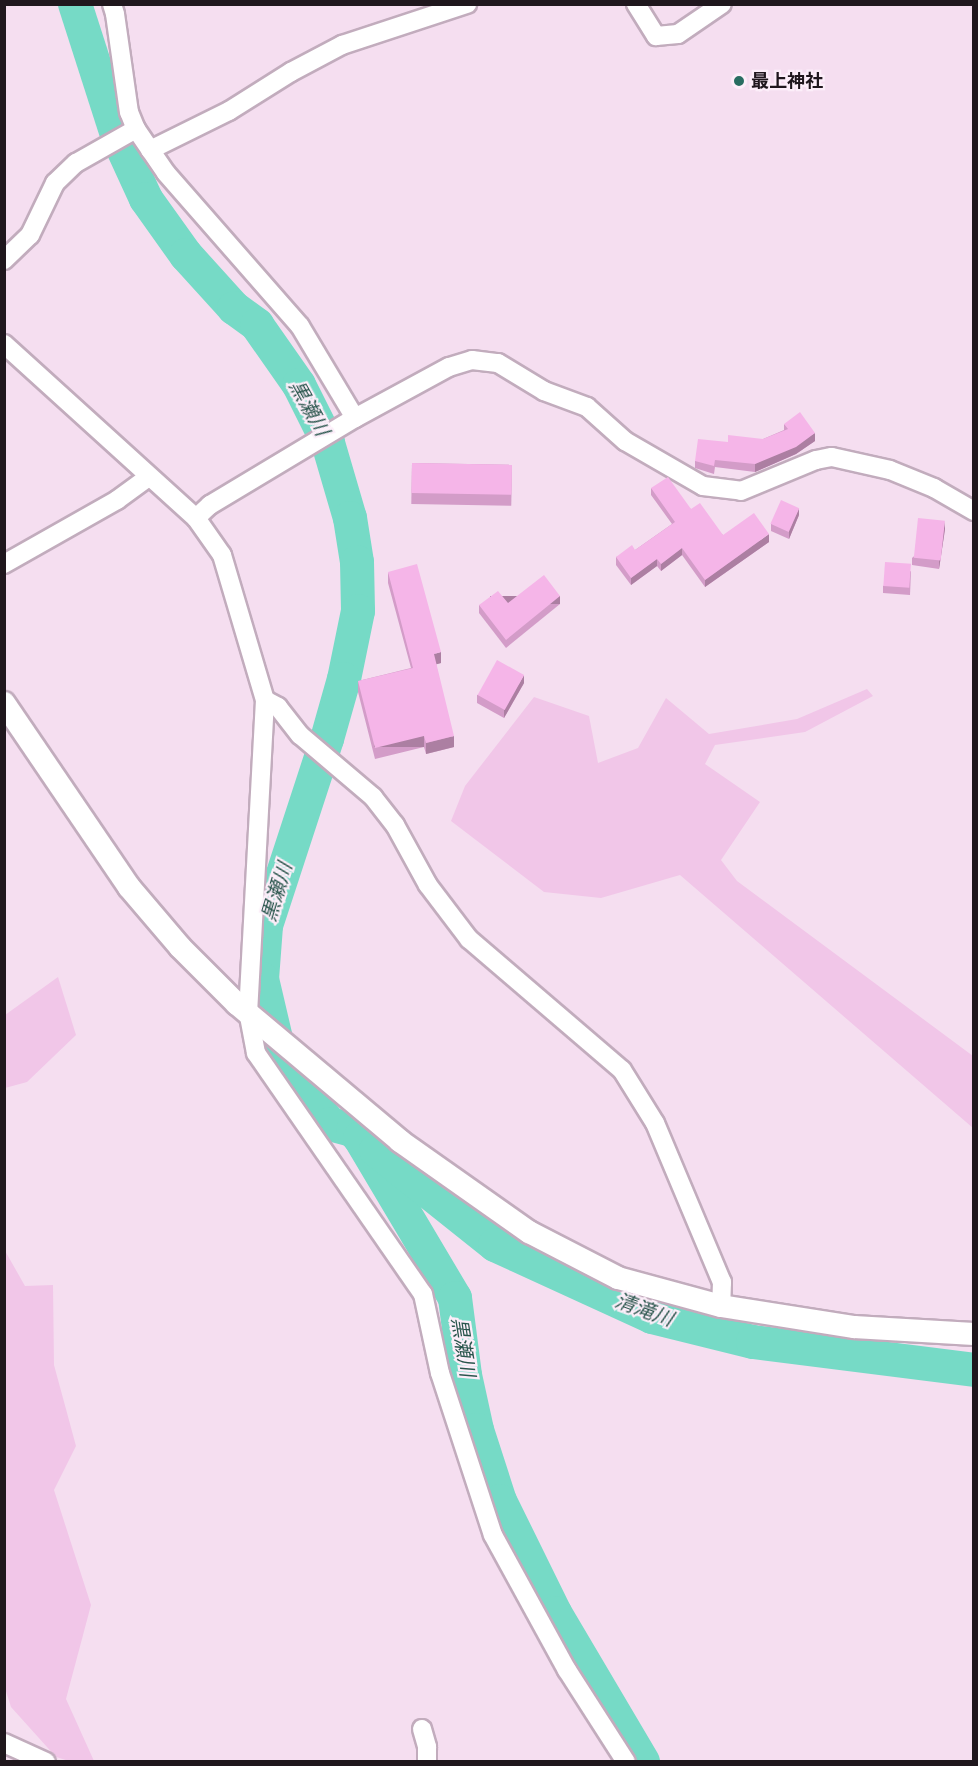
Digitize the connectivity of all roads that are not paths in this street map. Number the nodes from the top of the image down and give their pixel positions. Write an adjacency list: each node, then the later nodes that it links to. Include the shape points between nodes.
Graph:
1 (111, 4): 5 (street, via 116,14 129,112)
2 (467, 4): 6 (street, via 342,45 230,111)
3 (636, 4): 4 (street, via 656,36 678,34)
4 (722, 4)
5 (136, 129): 6 (street); 7 (street, via 100,147 55,183 30,235)
6 (150, 150): 9 (street, via 300,326)
7 (4, 260)
8 (4, 344): 10 (street)
9 (352, 420): 11 (street, via 449,367 472,360 498,363 544,391 587,407 626,441 703,486 741,491 832,457 890,470 934,488); 12 (street, via 210,505)
10 (149, 477): 12 (street); 13 (street, via 117,500)
11 (974, 511)
12 (196, 518): 14 (street, via 222,555)
13 (4, 564)
14 (266, 700): 16 (street); 17 (street, via 278,707 300,735 373,797 395,825 428,885 469,939 622,1070 655,1123 722,1282)
15 (4, 703): 16 (street, via 146,909)
16 (249, 1012): 17 (street, via 400,1141 529,1232 618,1278); 23 (street, via 256,1053 423,1294 440,1373 493,1535 567,1670)
17 (720, 1306): 18 (street, via 854,1327)
18 (974, 1334)
19 (422, 1729): 22 (street)
20 (4, 1743): 21 (street)
21 (45, 1761)
22 (427, 1761)
23 (626, 1761)

